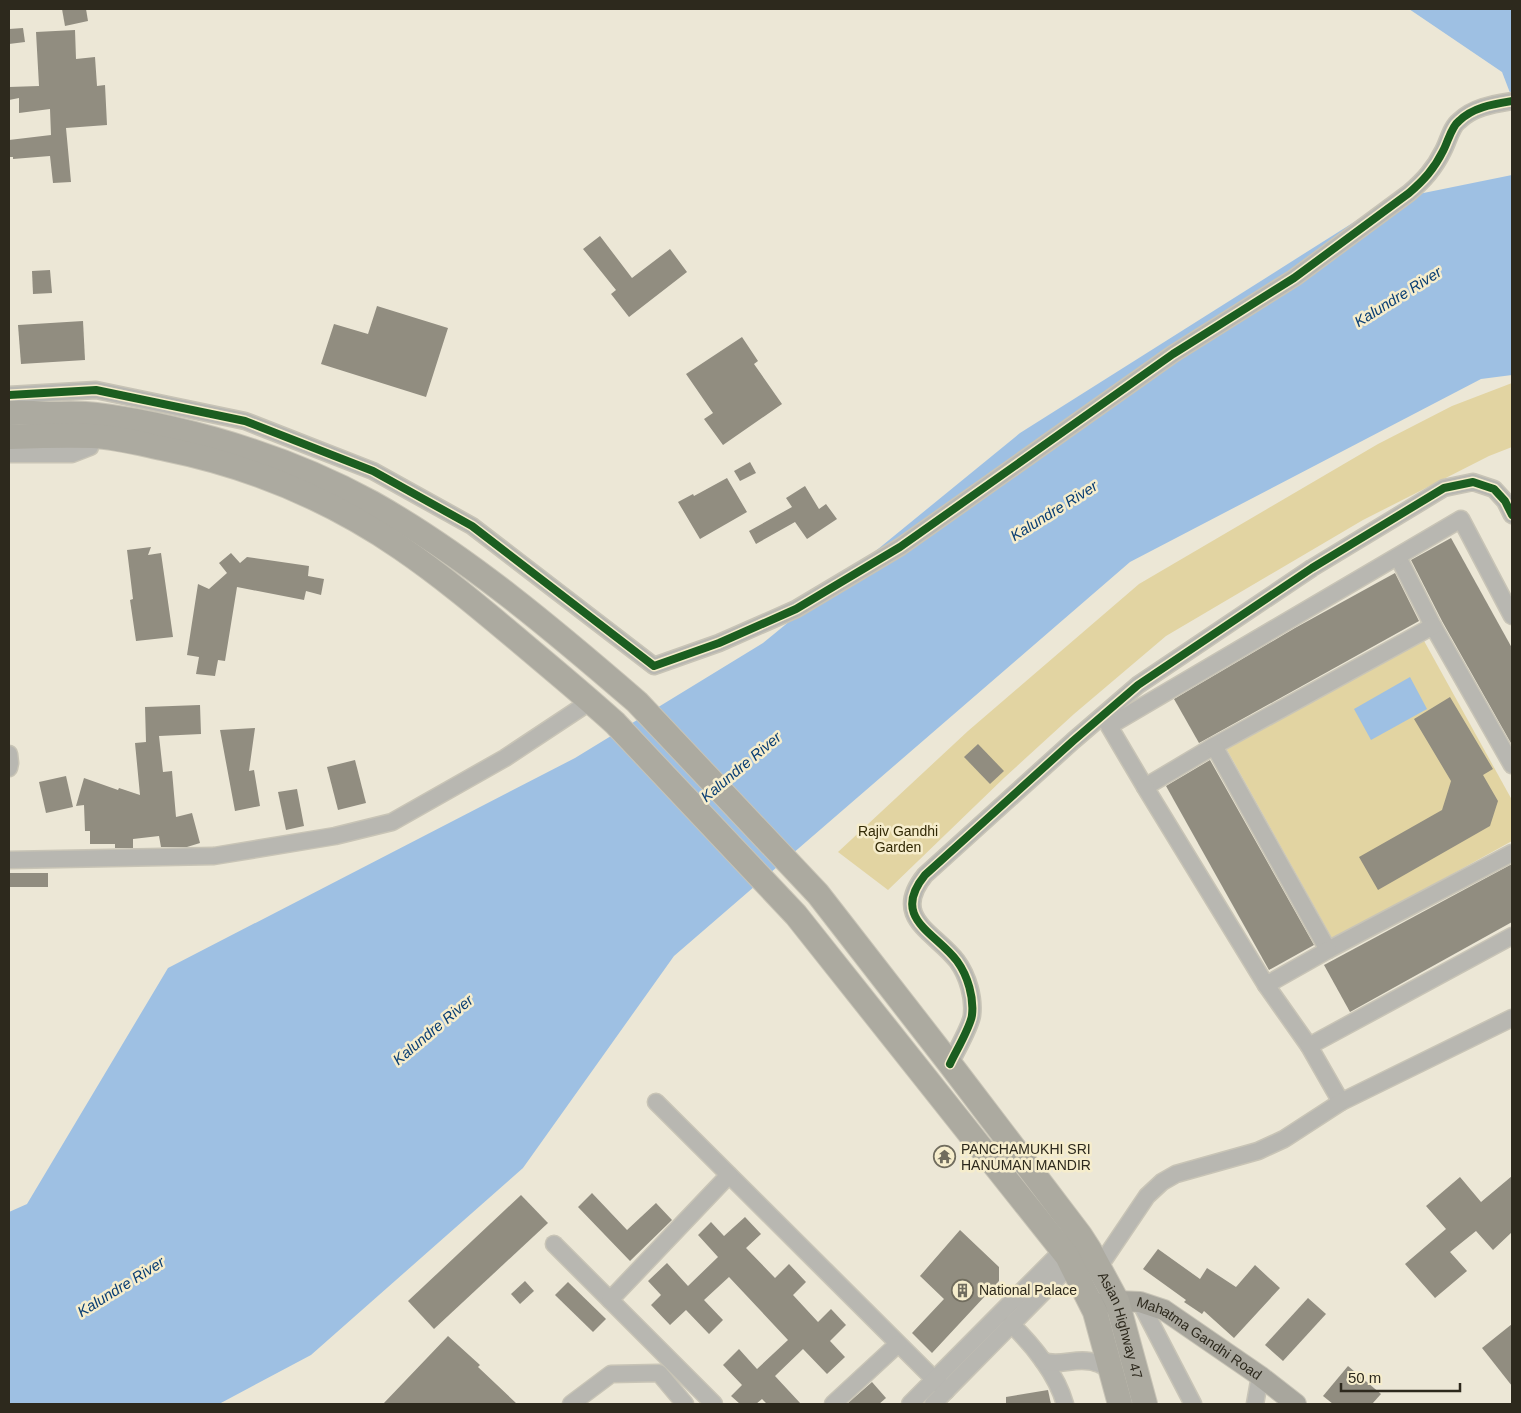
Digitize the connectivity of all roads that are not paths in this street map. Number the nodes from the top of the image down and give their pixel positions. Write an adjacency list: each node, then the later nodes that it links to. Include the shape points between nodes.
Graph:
1 (1512, 101): 2 (street, via 1489,105 1458,121 1426,178 1409,193 1294,278 1174,354 900,547 796,609 719,643 654,666 472,526 373,472 244,421 96,390)
2 (9, 395)
3 (9, 414): 24 (highway, via 95,415 200,435 321,478 371,502 417,530 499,588 637,702 818,894)
4 (93, 436): 5 (highway); 6 (street, via 90,447 72,454); 11 (highway, via 200,456 267,478 348,515 445,580)
5 (9, 437)
6 (9, 454)
7 (1512, 515): 24 (street, via 1494,489 1473,482 1444,488 1312,568 1138,685 925,875 915,887 912,911 918,922 957,962 967,981 972,1001 972,1017)
8 (1398, 557): 9 (street, via 1461,520); 10 (street); 16 (street, via 1109,726)
9 (1512, 616)
10 (1433, 626): 12 (street); 14 (street)
11 (591, 702): 18 (street, via 505,758 392,822 335,836 214,856); 29 (highway, via 615,723 796,914)
12 (1214, 746): 16 (street); 20 (street)
13 (9, 754): 15 (street)
14 (1512, 765)
15 (9, 768)
16 (1145, 786): 21 (street)
17 (1512, 853): 20 (street)
18 (9, 860)
19 (1512, 936): 23 (street)
20 (1328, 950): 21 (street)
21 (1266, 985): 23 (street)
22 (1512, 1018): 26 (street)
23 (1309, 1046): 26 (street)
24 (950, 1064): 29 (highway)
25 (656, 1102): 27 (street)
26 (1341, 1102): 29 (street, via 1284,1139 1258,1151 1194,1168 1162,1182)
27 (728, 1175): 30 (street); 34 (street)
28 (554, 1244): 30 (street)
29 (1080, 1253): 31 (highway, Asian Highway 47); 32 (highway, Asian Highway 47); 33 (street); 38 (street)
30 (610, 1300): 42 (street)
31 (1128, 1301): 32 (main road, Mahatma Gandhi Road); 37 (main road, Mahatma Gandhi Road, via 1164,1310); 48 (highway, Asian Highway 47); 49 (street)
32 (1092, 1305): 36 (highway, Asian Highway 47)
33 (1011, 1324): 35 (street); 39 (street)
34 (898, 1344): 38 (street); 43 (street)
35 (1043, 1361): 36 (street, via 1058,1364 1095,1362); 46 (street)
36 (1111, 1370): 47 (highway, Asian Highway 47)
37 (1260, 1376): 50 (street); 51 (main road, Mahatma Gandhi Road)
38 (934, 1379): 39 (street); 44 (street)
39 (946, 1390): 45 (street)
40 (571, 1404): 41 (street, via 611,1374 659,1373)
41 (685, 1404)
42 (714, 1404)
43 (832, 1404)
44 (910, 1404)
45 (933, 1404)
46 (1064, 1404)
47 (1120, 1404)
48 (1145, 1404)
49 (1193, 1404)
50 (1255, 1404)
51 (1296, 1404)

